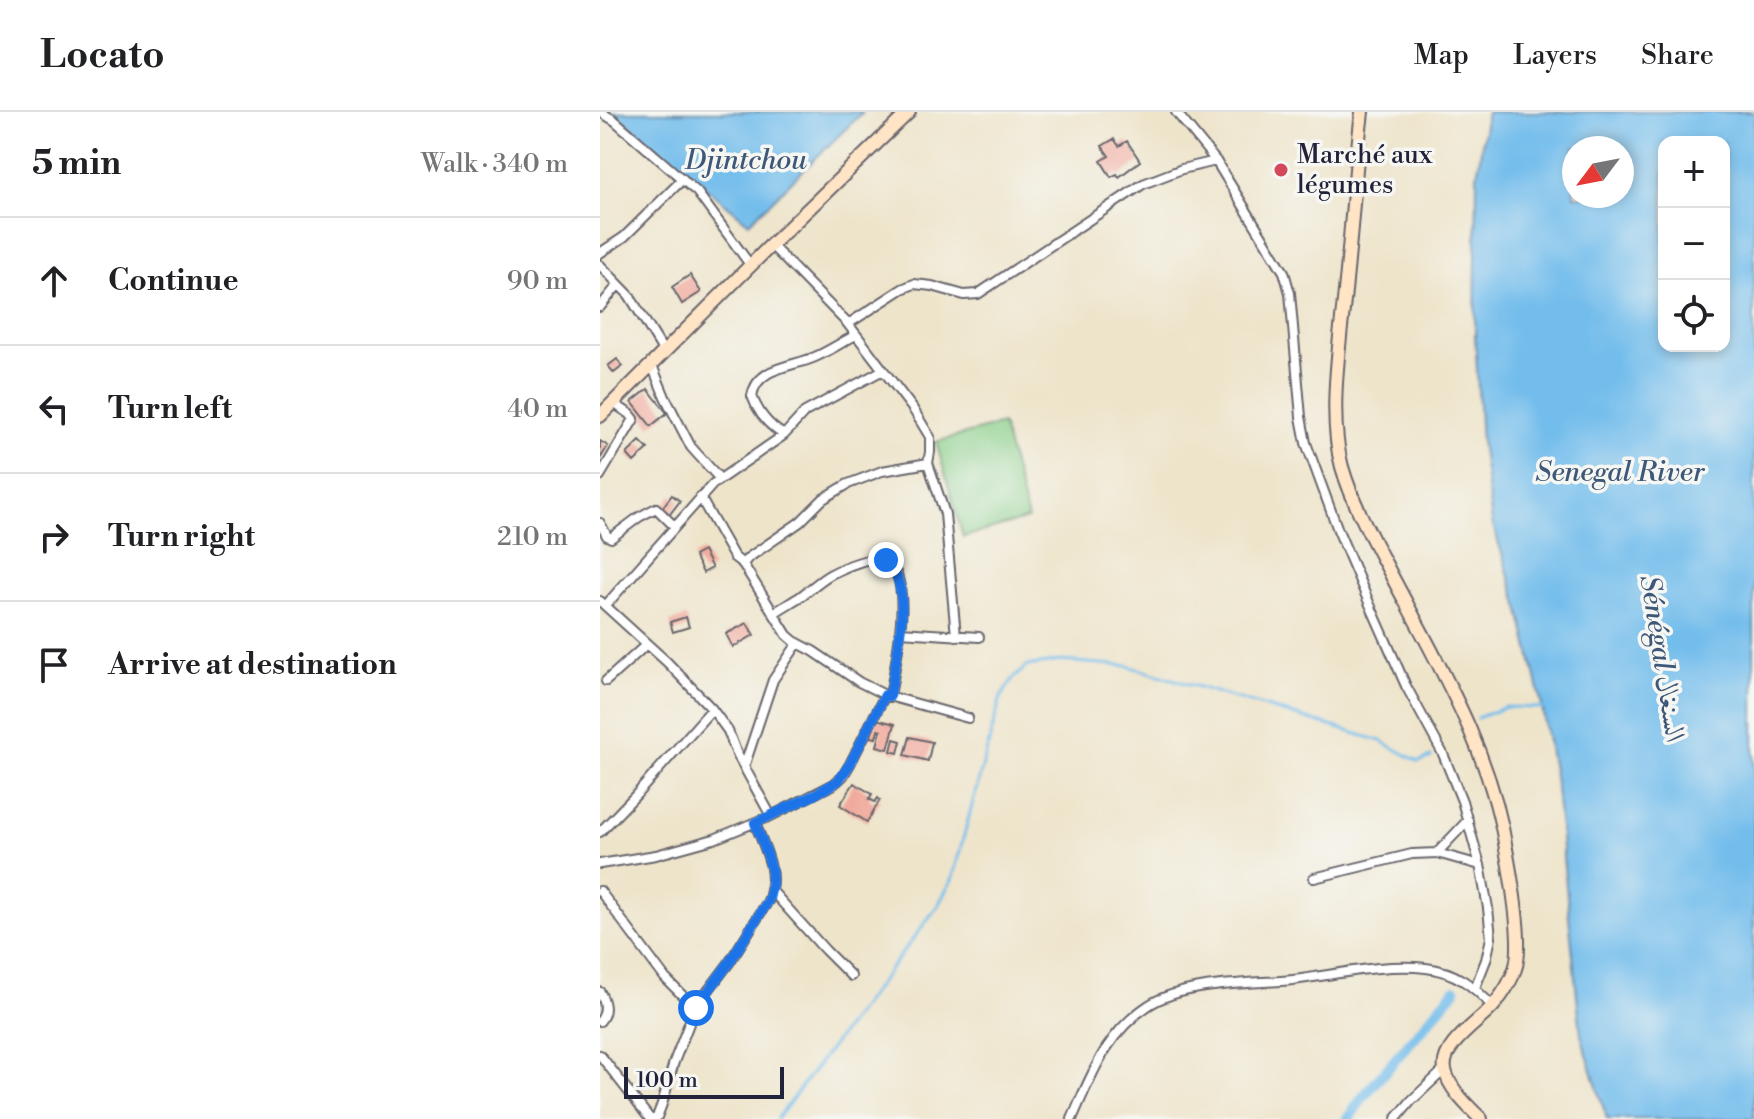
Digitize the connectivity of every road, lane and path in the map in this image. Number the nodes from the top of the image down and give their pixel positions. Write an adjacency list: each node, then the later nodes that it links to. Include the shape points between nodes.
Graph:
1 (600, 112): 6 (street)
2 (909, 112): 7 (street)
3 (1176, 112): 5 (street)
4 (1362, 112): 53 (street, via 1338,366 1338,447 1363,518 1465,715 1493,794 1518,939 1517,966)
5 (1216, 161): 13 (street, via 1143,184 978,294 914,284); 40 (street, via 1284,272 1306,443 1361,584 1443,754)
6 (683, 179): 8 (street, via 629,233); 10 (street)
7 (771, 245): 10 (street); 13 (street)
8 (600, 253)
9 (600, 265): 11 (street)
10 (751, 266): 15 (street)
11 (618, 285): 12 (street); 15 (street)
12 (600, 307)
13 (848, 324): 14 (street)
14 (856, 335): 17 (street); 19 (street, via 815,358 778,368 754,387 759,412)
15 (664, 352): 16 (street)
16 (651, 363): 18 (street); 22 (street, via 691,447)
17 (883, 370): 19 (street, via 803,413); 20 (street, via 930,437)
18 (604, 410): 21 (street, via 634,419)
19 (784, 435): 22 (street)
20 (928, 463): 26 (street, via 882,471 837,489); 30 (street, via 945,514)
21 (600, 476)
22 (719, 478): 23 (street)
23 (700, 497): 25 (street); 26 (street)
24 (600, 523): 25 (street, via 607,536 614,537 654,508)
25 (675, 527): 27 (street)
26 (743, 564): 28 (street)
27 (602, 603): 33 (street)
28 (774, 613): 29 (street, via 828,576 859,562 886,560 896,572 903,606); 32 (street)
29 (900, 632): 30 (street); 35 (street)
30 (956, 636): 31 (street)
31 (979, 637)
32 (798, 643): 35 (street); 38 (street, via 773,680)
33 (647, 644): 34 (street); 36 (street)
34 (606, 681)
35 (887, 696): 37 (street); 39 (street, via 843,776)
36 (712, 709): 38 (street); 42 (street)
37 (968, 718)
38 (744, 767): 39 (street)
39 (771, 816): 41 (street)
40 (1468, 820): 43 (street); 45 (street)
41 (755, 823): 44 (street, via 695,845); 48 (street, via 771,864)
42 (600, 832)
43 (1437, 853): 45 (street); 46 (street)
44 (600, 864)
45 (1480, 865): 51 (street, via 1491,938)
46 (1314, 878)
47 (600, 891): 49 (street)
48 (772, 891): 50 (street); 54 (street)
49 (603, 902): 54 (street)
50 (851, 976)
51 (1475, 988): 53 (street); 59 (street, via 1452,974 1427,968 1388,968 1176,994 1153,1003 1114,1035)
52 (600, 992): 55 (street, via 605,1006)
53 (1493, 1007): 57 (street, via 1457,1040 1446,1056)
54 (695, 1008): 58 (street)
55 (600, 1021)
56 (600, 1055): 58 (street)
57 (1445, 1069): 60 (street); 61 (street)
58 (652, 1119)
59 (1072, 1119)
60 (1396, 1119)
61 (1481, 1119)

